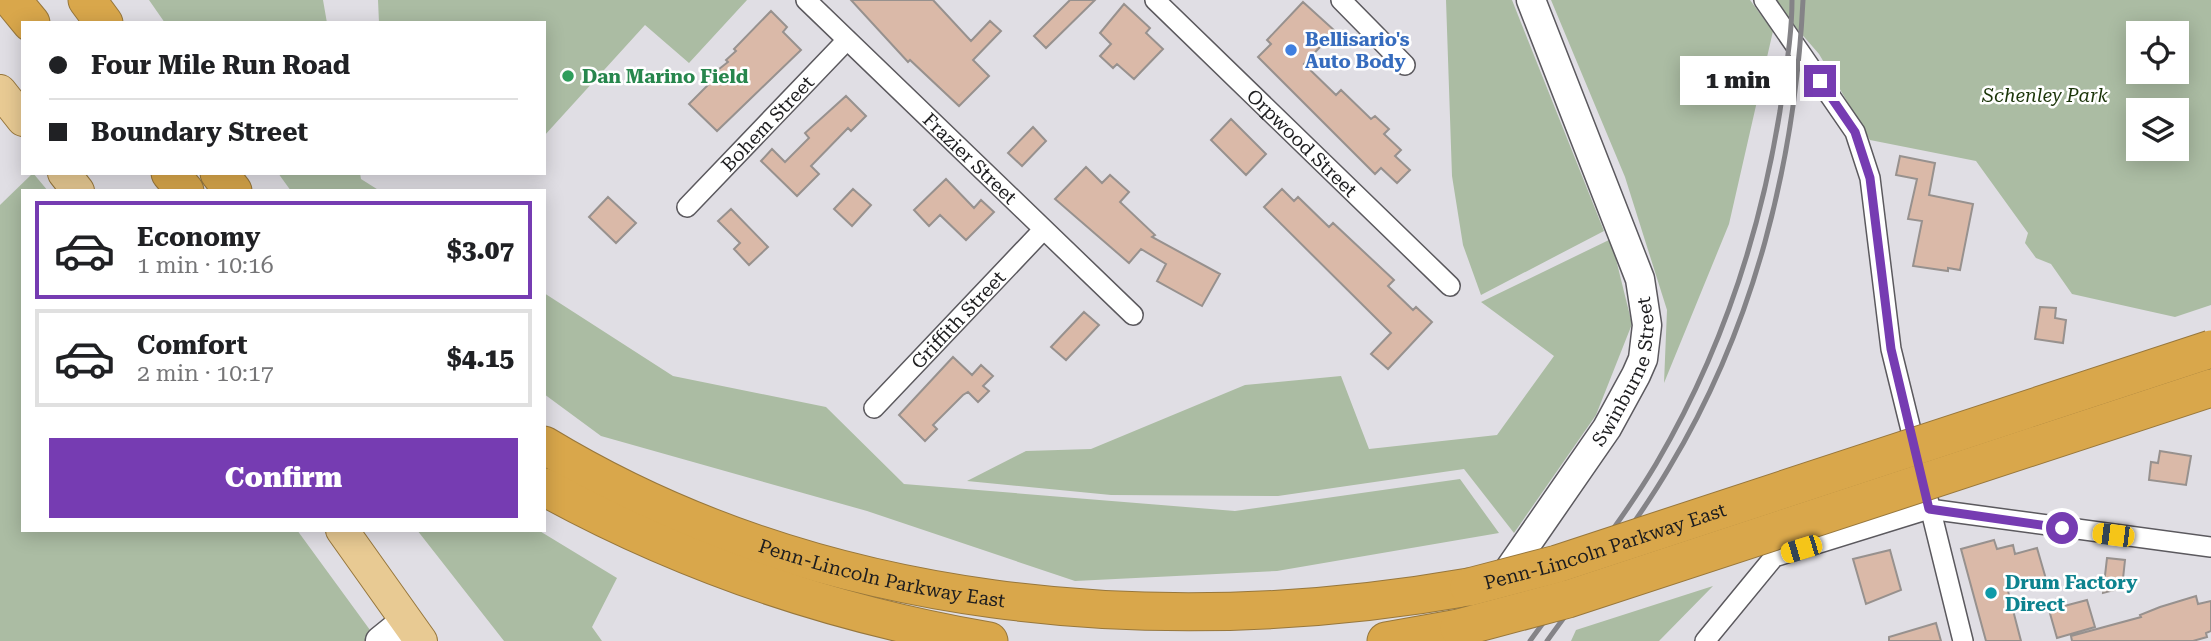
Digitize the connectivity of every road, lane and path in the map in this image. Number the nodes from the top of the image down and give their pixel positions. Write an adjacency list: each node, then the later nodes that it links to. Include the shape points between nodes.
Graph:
1 (12, 0): 9 (highway)
2 (41, 0): 10 (highway)
3 (87, 0): 11 (highway)
4 (806, 0): 12 (street, Frazier Street)
5 (1155, 0): 24 (street, Orpwood Street)
6 (1341, 0): 13 (street)
7 (1531, 0): 35 (street, Swinburne Street, via 1640,279 1646,342 1636,375 1607,428 1488,599)
8 (1764, 0): 31 (street, via 1855,132 1870,178 1891,349)
9 (29, 21)
10 (57, 21)
11 (103, 21)
12 (847, 40): 22 (street, Bohem Street); 23 (street, Frazier Street)
13 (1405, 65)
14 (0, 91): 15 (main road)
15 (21, 117)
16 (66, 175): 19 (main road)
17 (172, 175): 20 (highway)
18 (221, 175): 21 (highway)
19 (76, 189)
20 (183, 189)
21 (231, 189)
22 (687, 207)
23 (1043, 230): 25 (street, Frazier Street); 28 (street, Griffith Street)
24 (1450, 286)
25 (1133, 315)
26 (2211, 349): 29 (highway, Penn-Lincoln Parkway East, bridge, via 1557,564 1469,587 1361,607 1229,618 1098,616 994,604 892,584 742,538 644,497)
27 (2211, 388): 35 (highway, Penn-Lincoln Parkway East, bridge)
28 (874, 408)
29 (546, 446)
30 (546, 488): 37 (highway, Penn-Lincoln Parkway East, via 678,553 780,591 883,621)
31 (1929, 509): 33 (street); 39 (street, via 1774,557); 40 (street)
32 (343, 532): 34 (main road)
33 (2211, 547)
34 (414, 630): 36 (street)
35 (1470, 635): 38 (highway, Penn-Lincoln Parkway East)
36 (380, 641)
37 (989, 641)
38 (1386, 641)
39 (1705, 641)
40 (1963, 641)

